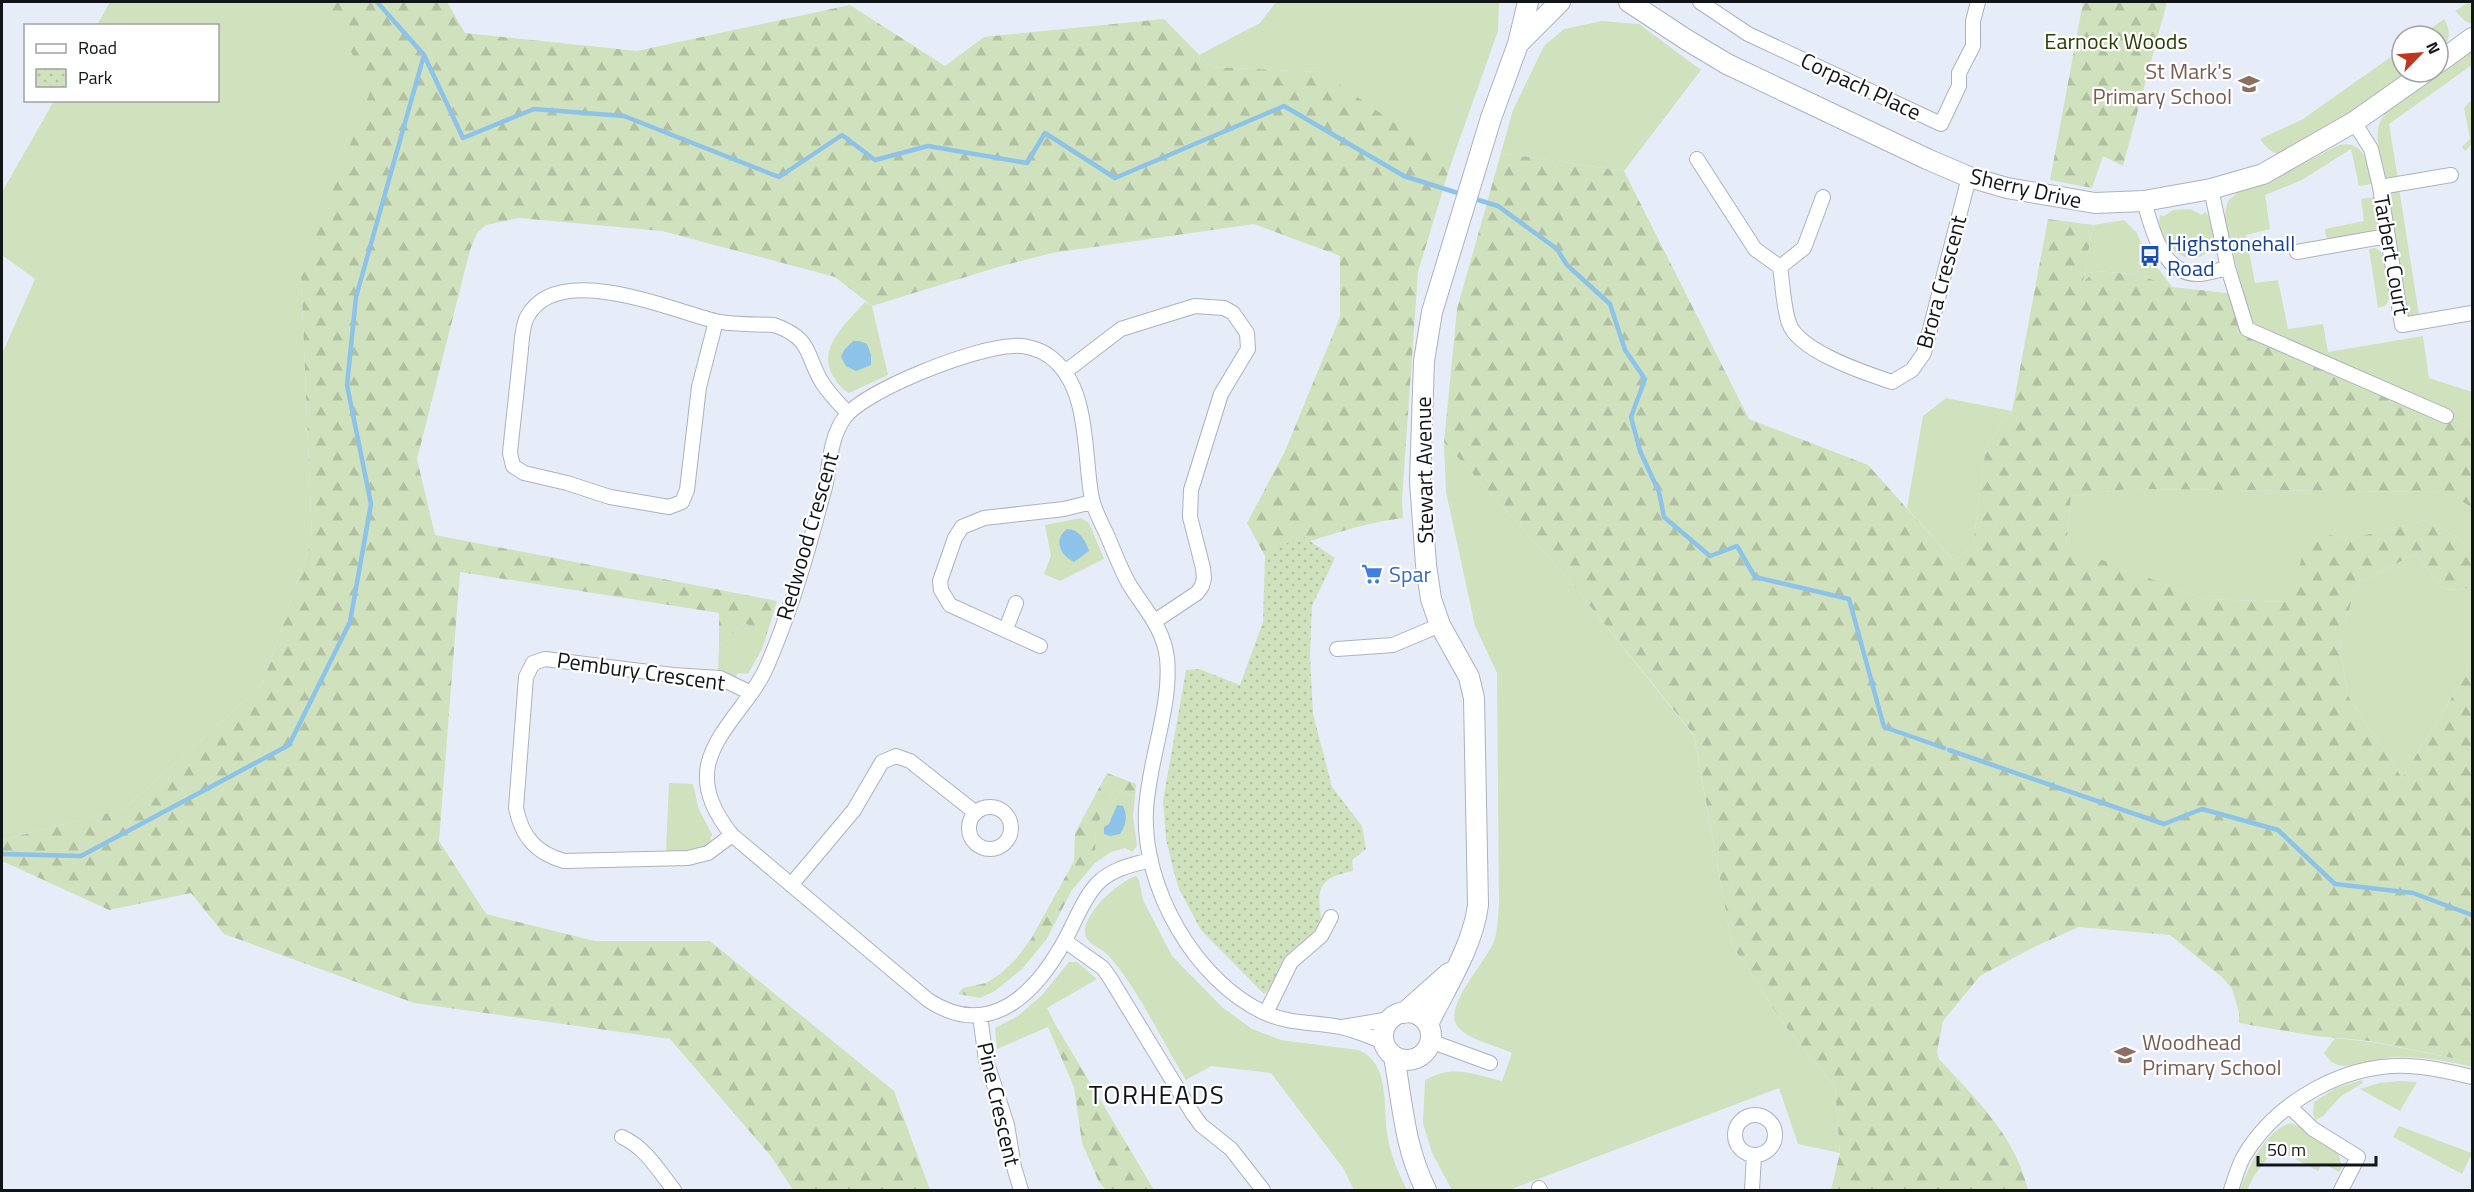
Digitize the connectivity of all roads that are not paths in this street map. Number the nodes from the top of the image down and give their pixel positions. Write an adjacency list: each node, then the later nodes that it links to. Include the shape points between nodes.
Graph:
1 (1528, 2): 9 (street, Stewart Avenue)
2 (1560, 2): 9 (street, Stewart Avenue)
3 (1611, 2): 6 (street, Sherry Drive)
4 (1700, 2): 7 (street, Corpach Place)
5 (1978, 2): 7 (street, Corpach Place, via 1973,46 1941,124 1748,34)
6 (1632, 4): 15 (street, Sherry Drive, via 1764,83)
7 (1716, 6)
8 (2472, 38): 10 (street)
9 (1518, 45): 32 (street, Stewart Avenue, via 1444,270 1424,361 1420,481 1426,565)
10 (2450, 54)
11 (2409, 84): 12 (street, Sherry Drive)
12 (2354, 122): 16 (street, Tarbert Court, via 2371,149); 17 (street, Sherry Drive, via 2263,174)
13 (1697, 159): 22 (street, via 1755,249)
14 (2451, 176): 16 (street)
15 (1969, 177): 19 (street, Sherry Drive, via 2095,203); 22 (street, Brora Crescent, via 1924,353 1912,370 1892,382 1812,349 1789,325)
16 (2380, 187): 20 (street, Tarbert Court)
17 (2211, 189): 19 (street, Sherry Drive); 23 (street)
18 (1823, 197): 22 (street, via 1804,248)
19 (2144, 201): 23 (street, via 2163,253 2177,268 2199,274)
20 (2387, 236): 21 (street); 24 (street, Tarbert Court, via 2402,325)
21 (2297, 252)
22 (1780, 267)
23 (2228, 268): 28 (street, via 2247,329)
24 (2472, 313)
25 (716, 321): 25 (street, via 699,387 691,469 682,502 669,507 610,497 524,473 513,466 510,453 524,328 527,317 544,301 567,290 589,290); 27 (street, via 774,325 792,333 812,356 822,382)
26 (1066, 371): 27 (street, via 1047,355 1027,346 1003,347 936,366); 29 (street, via 1085,438); 31 (street, via 1121,329 1195,306 1224,308 1233,313 1246,333 1248,349 1221,394 1191,490 1190,518 1203,568 1202,586)
27 (848, 413): 36 (street, Redwood Crescent, via 831,450 812,536 787,611 766,670)
28 (2446, 416)
29 (1092, 502): 31 (street, via 1118,563); 33 (street, via 984,518 966,524 958,532 940,581 945,598 950,605)
30 (1016, 603): 33 (street)
31 (1155, 621): 39 (street, via 1168,663 1145,812)
32 (1440, 625): 35 (street, via 1393,645); 43 (street, Stewart Avenue, via 1469,677 1474,716 1478,905 1469,943)
33 (1006, 628): 34 (street)
34 (1040, 646)
35 (1337, 649)
36 (751, 693): 38 (street, Redwood Crescent, via 714,747 709,763 708,785 714,809); 38 (street, Pembury Crescent, via 720,678 545,659 533,663 526,677 516,808 519,824 534,847 564,861 688,858 708,853)
37 (976, 813): 40 (street, via 910,761 902,756 891,757 882,762 854,810)
38 (732, 835): 40 (street, Redwood Crescent)
39 (1150, 860): 42 (street, Redwood Crescent, via 1102,879); 44 (street, via 1168,911 1184,940 1223,984)
40 (791, 885): 45 (street, Redwood Crescent, via 928,1000 964,1016)
41 (1331, 917): 44 (street, via 1321,936 1291,962)
42 (1065, 940): 45 (street, Redwood Crescent, via 1023,995 1008,1006); 59 (street, via 1103,968 1197,1120 1231,1149)
43 (1455, 967): 46 (street, Stewart Avenue); 48 (street, Stewart Avenue)
44 (1266, 1013): 47 (street, via 1303,1024)
45 (980, 1016): 58 (street, Pine Crescent, via 986,1060 1007,1125)
46 (1397, 1016): 47 (street); 48 (street, via 1413,1013); 49 (street, via 1383,1033)
47 (1340, 1027): 49 (street)
48 (1429, 1032): 50 (street, via 1428,1048); 51 (street)
49 (1389, 1049): 50 (street, via 1406,1060); 53 (street)
50 (1419, 1057): 53 (street)
51 (1490, 1063)
52 (2472, 1077): 54 (street, via 2408,1066 2372,1069 2328,1082)
53 (1402, 1102): 60 (street, via 1408,1145)
54 (2289, 1106): 62 (street, via 2264,1129 2244,1157); 63 (street, via 2313,1129 2358,1157)
55 (622, 1137): 57 (street, via 645,1152)
56 (1754, 1155): 61 (street)
57 (674, 1191)
58 (1021, 1191)
59 (1263, 1191)
60 (1426, 1191)
61 (1752, 1191)
62 (2231, 1191)
63 (2341, 1191)

